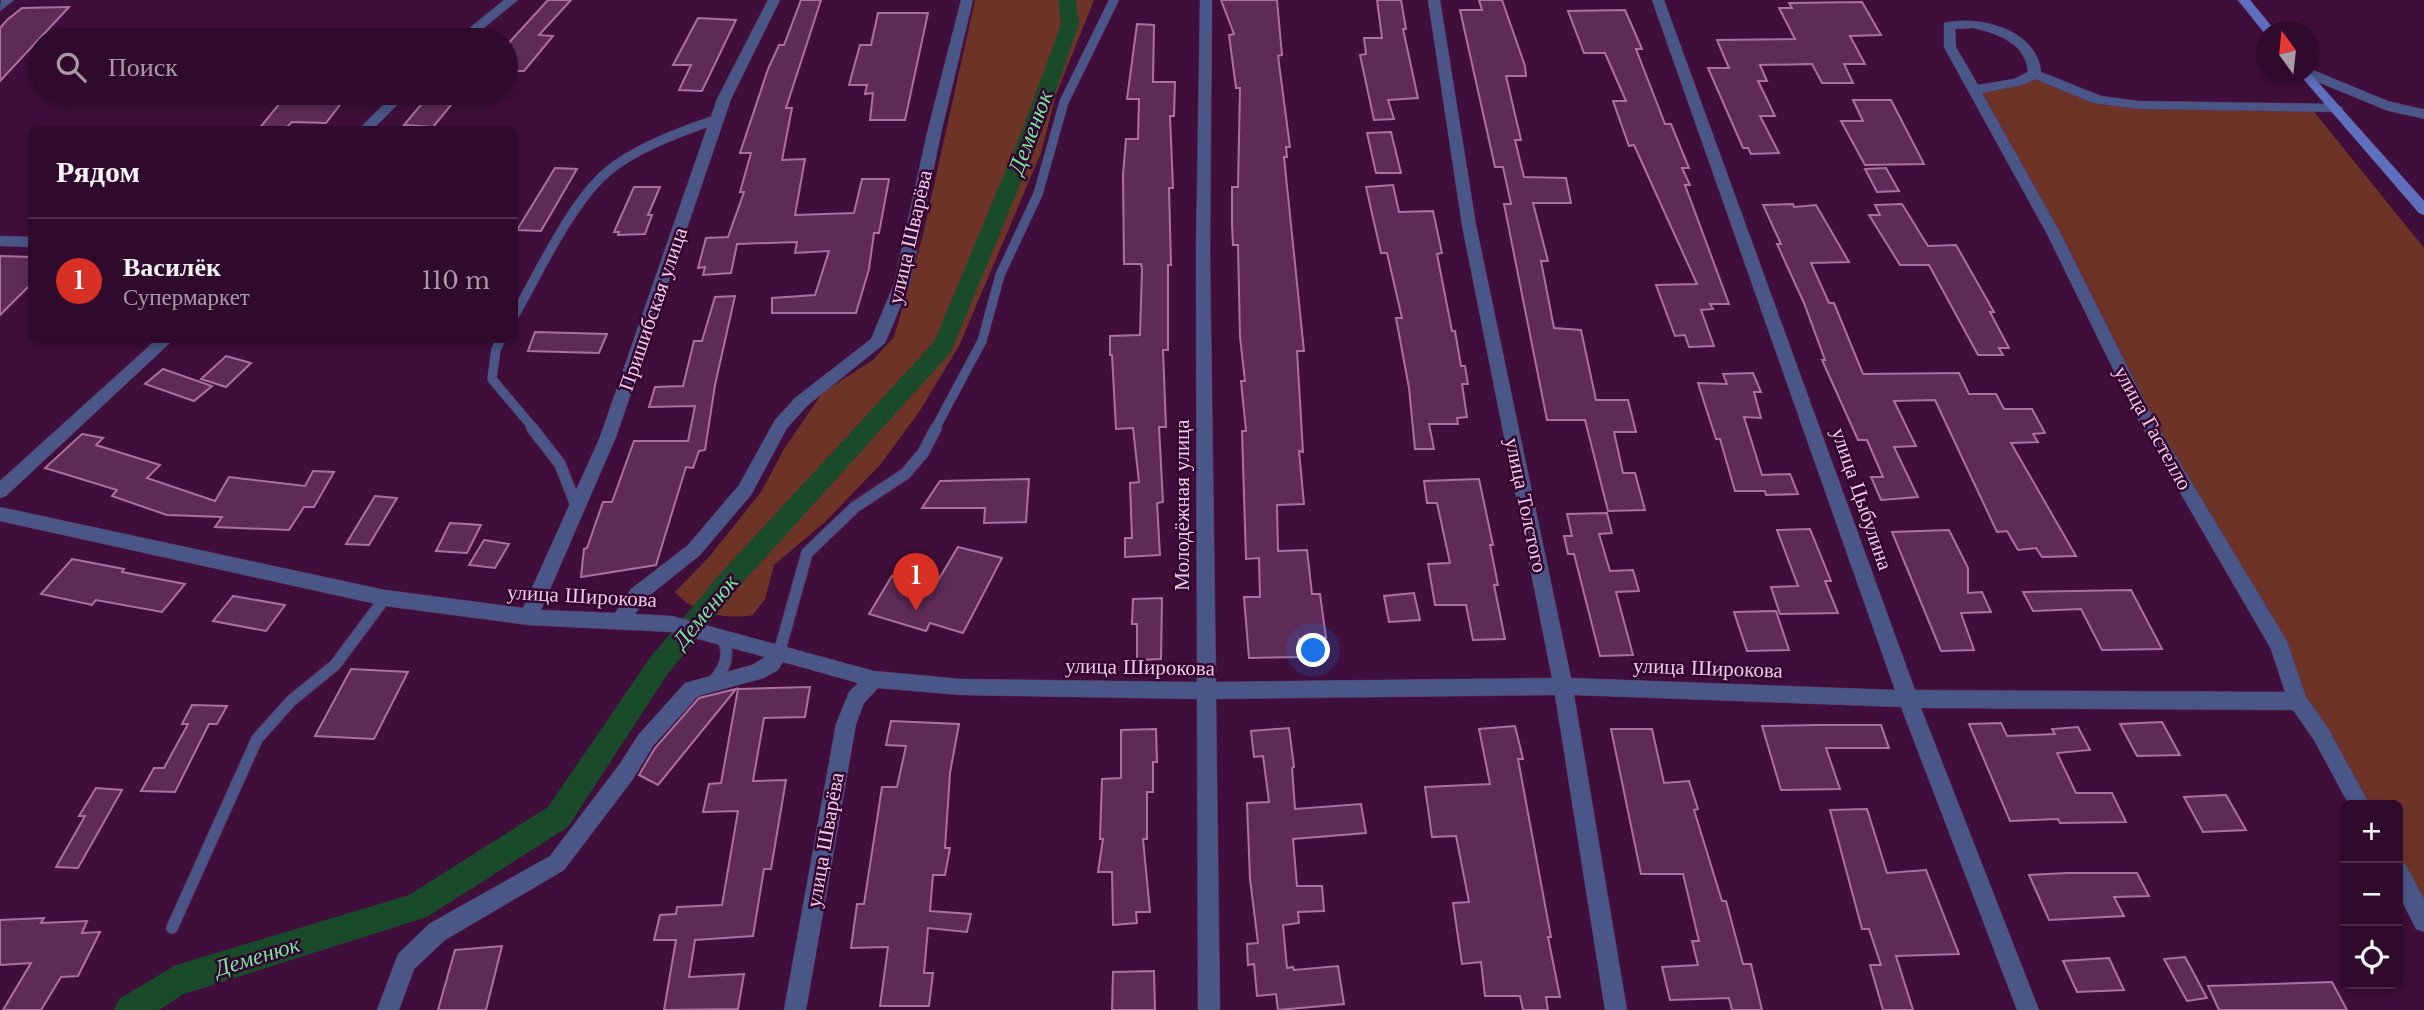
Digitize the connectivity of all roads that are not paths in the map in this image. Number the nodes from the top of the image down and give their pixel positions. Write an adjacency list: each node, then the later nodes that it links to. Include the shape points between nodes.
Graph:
1 (8, 0): 10 (street)
2 (512, 0): 12 (street)
3 (774, 0): 20 (street, Пришибская улица)
4 (967, 0): 33 (street, улица Шварёва, via 905,273 884,332 877,343 801,401 781,424 745,490 694,550 638,594)
5 (1114, 0): 35 (lane, via 1064,102 1038,194 1000,275 982,341 923,453 905,474 855,507 807,553)
6 (1206, 0): 39 (street, Молодёжная улица)
7 (1434, 0): 38 (street, улица Толстого, via 1469,225)
8 (1658, 0): 40 (street, улица Цыбулина)
9 (2244, 0): 11 (main road)
10 (0, 8)
11 (2261, 21)
12 (476, 28)
13 (2035, 74): 16 (street); 16 (street, улица Гастелло, via 2028,52 2010,36 1988,25 1961,22 1948,26 1950,47); 18 (street, via 2098,100 2138,105)
14 (2319, 78): 19 (lane, via 2388,106)
15 (2316, 84): 18 (main road)
16 (1974, 90): 41 (street, улица Гастелло, via 2054,234 2146,420 2280,647)
17 (390, 105): 21 (street)
18 (2336, 108): 22 (main road)
19 (2424, 114)
20 (718, 119): 25 (lane, via 677,132 608,171 583,198); 29 (street, Пришибская улица, via 608,437)
21 (368, 126)
22 (2424, 210)
23 (0, 241): 24 (street)
24 (28, 242)
25 (518, 309)
26 (162, 343): 28 (street)
27 (499, 343): 29 (lane, via 492,379 560,465)
28 (0, 491)
29 (576, 505): 32 (street, Пришибская улица)
30 (0, 514): 31 (street, улица Широкова)
31 (385, 598): 32 (street, улица Широкова); 45 (lane, via 335,665 290,701 257,739)
32 (528, 617): 33 (street, улица Широкова)
33 (620, 621): 34 (street, улица Широкова, via 672,624)
34 (722, 637): 35 (street, улица Широкова); 37 (lane, via 728,654)
35 (779, 653): 36 (street, улица Широкова); 37 (street, via 757,672)
36 (874, 679): 39 (street, улица Широкова, via 961,687); 47 (street, улица Шварёва, via 856,698 846,724)
37 (713, 682): 46 (street, via 692,689 646,740 557,863 437,932 406,962)
38 (1563, 686): 39 (street, улица Широкова); 40 (street, улица Широкова); 49 (street, улица Толстого)
39 (1206, 691): 48 (street, Молодёжная улица)
40 (1908, 699): 41 (street, улица Широкова); 50 (street, улица Цыбулина)
41 (2298, 701): 42 (street, улица Гастелло)
42 (2357, 800)
43 (2403, 881): 44 (street)
44 (2424, 921)
45 (172, 928)
46 (388, 1010)
47 (795, 1010)
48 (1209, 1010)
49 (1616, 1010)
50 (2028, 1010)

